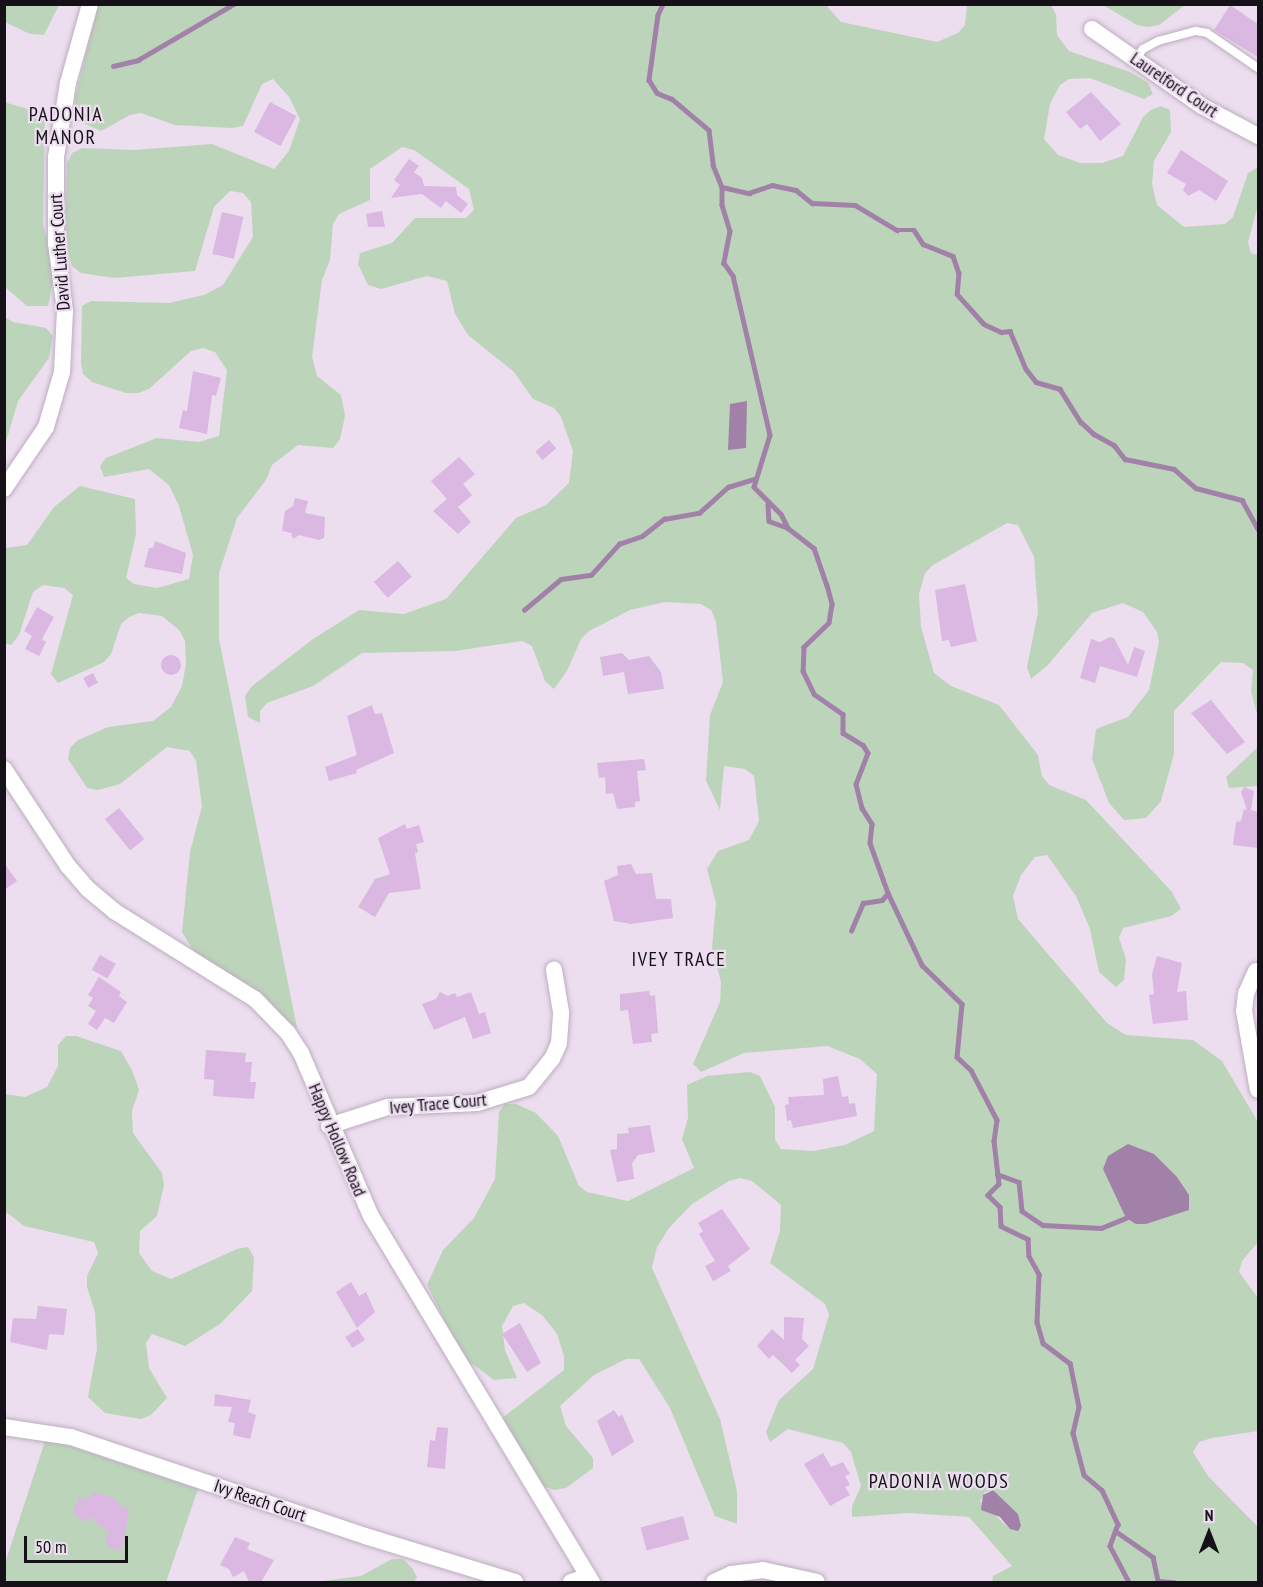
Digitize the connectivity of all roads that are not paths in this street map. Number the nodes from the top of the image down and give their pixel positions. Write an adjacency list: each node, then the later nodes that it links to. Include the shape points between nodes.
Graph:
1 (90, 4): 6 (street, David Luther Court, via 68,83 56,157 56,243 65,311 62,372 46,427)
2 (1092, 29): 3 (street, Laurelford Court)
3 (1135, 60): 4 (lane, via 1143,49 1158,41 1196,31 1207,33); 5 (street, Laurelford Court, via 1202,106)
4 (1258, 68)
5 (1258, 136)
6 (4, 489)
7 (4, 769): 11 (street, Happy Hollow Road, via 68,866 88,889 114,911 255,999 274,1016 301,1053)
8 (554, 970): 11 (street, Ivey Trace Court, via 561,1012 559,1043 552,1059 529,1087 477,1103 388,1107)
9 (1257, 971): 10 (street, via 1248,987 1244,1011)
10 (1258, 1090)
11 (329, 1126): 13 (street, Happy Hollow Road, via 371,1216)
12 (4, 1427): 14 (street, Ivy Reach Court, via 64,1434)
13 (590, 1579): 15 (street)
14 (515, 1582)
15 (571, 1582)
16 (714, 1582): 17 (street, via 731,1574 763,1570)
17 (817, 1582)

